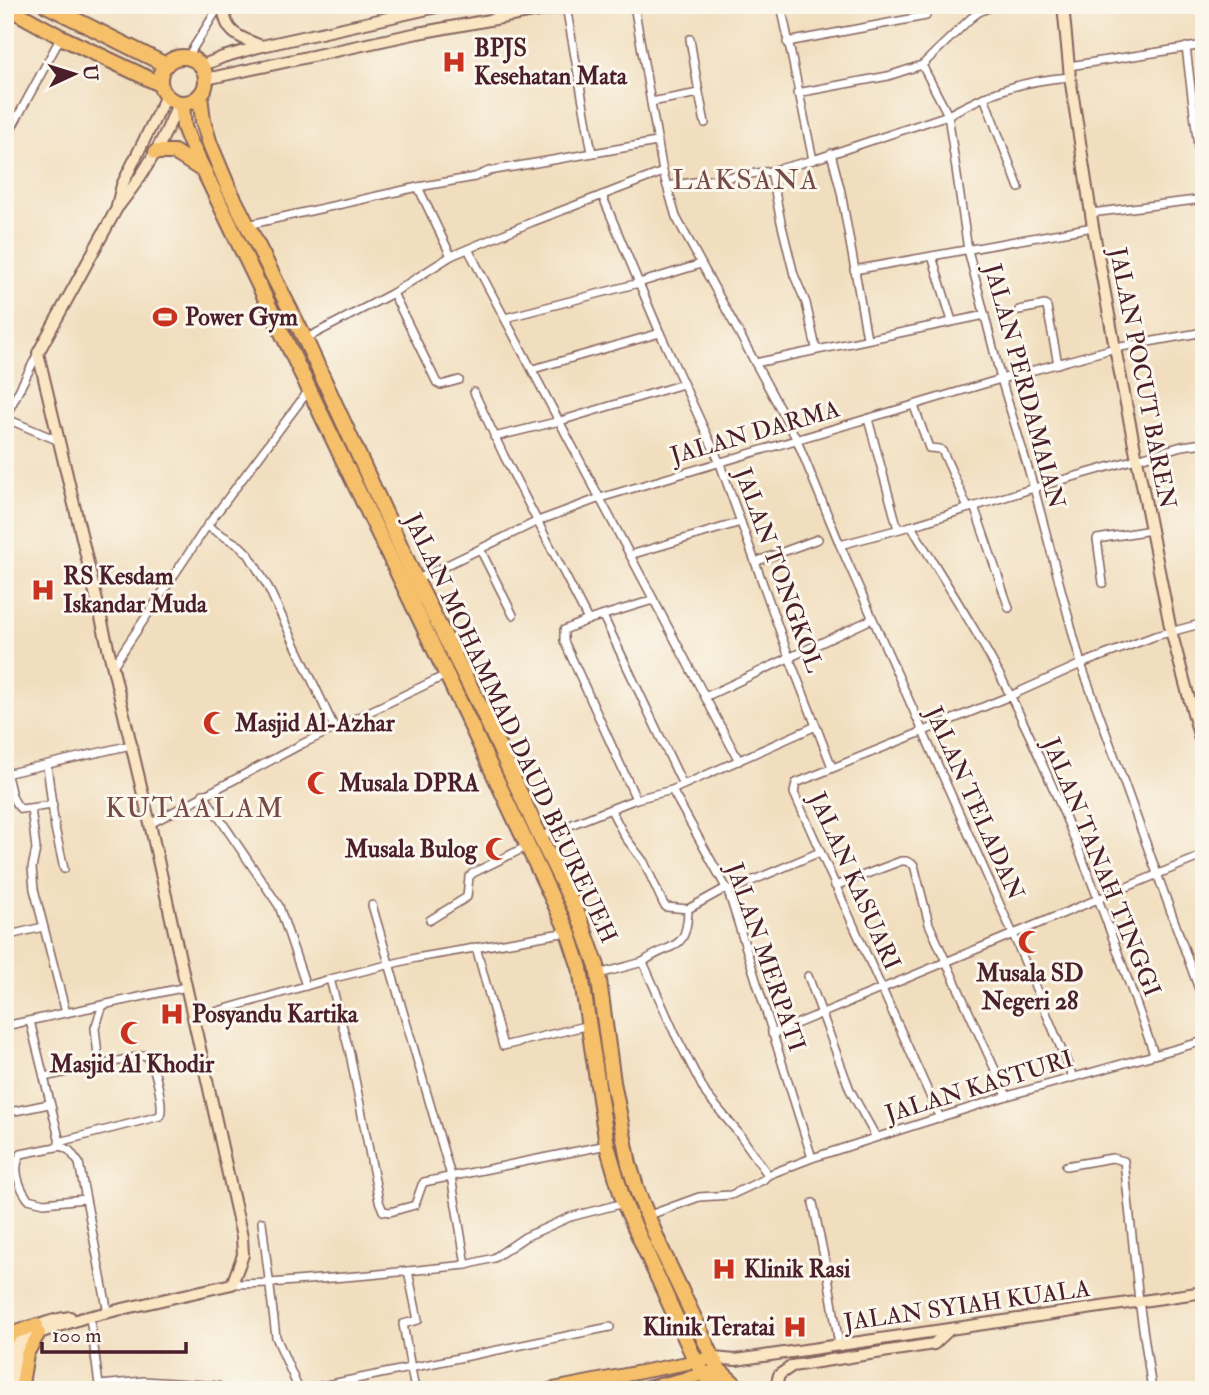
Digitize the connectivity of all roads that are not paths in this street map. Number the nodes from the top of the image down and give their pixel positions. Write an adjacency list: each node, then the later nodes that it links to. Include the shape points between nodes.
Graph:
1 (46, 5): 22 (highway)
2 (222, 5): 19 (main road, via 231,30); 21 (street)
3 (446, 5): 12 (main road)
4 (494, 5): 14 (street)
5 (572, 5): 11 (main road)
6 (634, 5): 31 (street, JALAN TELADAN)
7 (781, 5): 17 (street)
8 (996, 5): 23 (street, via 971,18)
9 (1063, 5): 24 (main road, JALAN POCUT BAREN)
10 (5, 6): 15 (highway)
11 (566, 6): 14 (main road); 37 (street)
12 (396, 10): 19 (main road)
13 (926, 16): 17 (street)
14 (498, 20): 25 (main road)
15 (61, 37): 29 (highway); 34 (street)
16 (690, 39): 26 (street)
17 (787, 42): 27 (street)
18 (1204, 45): 20 (street)
19 (262, 46): 25 (main road, via 223,57)
20 (1186, 47): 24 (street); 47 (street)
21 (187, 58): 22 (highway); 25 (highway)
22 (166, 65): 29 (highway, via 161,74)
23 (922, 65): 27 (street); 32 (street, JALAN PERDAMAIAN)
24 (1070, 71): 30 (street); 49 (main road, JALAN POCUT BAREN)
25 (203, 73): 28 (highway)
26 (699, 93): 31 (street); 33 (street)
27 (797, 93): 39 (street)
28 (200, 95): 29 (highway, via 192,102); 50 (highway, JALAN MOHAMMAD DAUD BEUREUEH, via 210,144)
29 (172, 97): 36 (main road); 41 (highway, JALAN MOHAMMAD DAUD BEUREUEH); 48 (main road, via 122,185)
30 (984, 97): 32 (street); 45 (street)
31 (651, 102): 35 (street, JALAN TELADAN)
32 (948, 115): 38 (street); 53 (street, JALAN PERDAMAIAN)
33 (705, 123)
34 (5, 139)
35 (657, 142): 37 (street); 42 (street, JALAN TELADAN)
36 (156, 152): 41 (highway, via 174,152); 48 (main road)
37 (592, 153): 44 (street)
38 (831, 153): 39 (street); 57 (street)
39 (813, 160): 40 (street)
40 (771, 171): 43 (street); 68 (street)
41 (205, 172): 77 (highway, JALAN MOHAMMAD DAUD BEUREUEH)
42 (663, 172): 43 (street, JALAN TELADAN); 46 (street)
43 (667, 186): 56 (street, JALAN TELADAN, via 676,217)
44 (418, 187): 50 (street); 54 (street)
45 (1019, 188)
46 (602, 195): 52 (street); 58 (street, JALAN TONGKOL)
47 (1204, 197): 49 (street)
48 (117, 208): 70 (main road)
49 (1091, 213): 51 (main road, JALAN POCUT BAREN)
50 (247, 226): 67 (highway, JALAN MOHAMMAD DAUD BEUREUEH)
51 (1093, 227): 53 (street); 69 (main road, JALAN POCUT BAREN)
52 (468, 249): 54 (street); 62 (street)
53 (968, 250): 55 (street); 61 (street, JALAN PERDAMAIAN)
54 (452, 256): 59 (street)
55 (932, 256): 57 (street); 63 (street)
56 (701, 264): 58 (street); 71 (street, JALAN TELADAN)
57 (854, 270): 66 (street)
58 (639, 283): 62 (street); 65 (street, JALAN TONGKOL)
59 (393, 293): 67 (street); 75 (street, via 437,383)
60 (1019, 310): 72 (street, via 1047,307)
61 (985, 315): 63 (street); 74 (street, JALAN PERDAMAIAN)
62 (505, 318): 73 (street)
63 (952, 321): 66 (street)
64 (1204, 332): 69 (street, JALAN DARMA)
65 (660, 333): 73 (street); 76 (street, JALAN TONGKOL)
66 (867, 338): 68 (street)
67 (305, 339): 102 (highway, JALAN MOHAMMAD DAUD BEUREUEH)
68 (816, 348): 71 (street)
69 (1115, 348): 72 (street, JALAN DARMA); 86 (main road, JALAN POCUT BAREN)
70 (38, 353): 84 (main road); 84 (street, via 5,418)
71 (755, 363): 83 (street, JALAN TELADAN)
72 (1058, 364): 74 (street, JALAN DARMA)
73 (533, 369): 81 (street)
74 (1001, 379): 79 (street, JALAN DARMA); 88 (street, JALAN PERDAMAIAN)
75 (459, 380)
76 (683, 384): 81 (street); 87 (street, JALAN TONGKOL)
77 (310, 389): 93 (street); 115 (highway, JALAN MOHAMMAD DAUD BEUREUEH)
78 (474, 391): 82 (street)
79 (914, 406): 80 (street, JALAN DARMA); 90 (street, via 929,448 943,452)
80 (868, 419): 83 (street, JALAN DARMA); 95 (street)
81 (560, 421): 82 (street); 89 (street)
82 (495, 438): 91 (street)
83 (796, 438): 87 (street, JALAN DARMA); 98 (street, JALAN TELADAN)
84 (58, 440): 114 (main road)
85 (1204, 443): 86 (street)
86 (1136, 460): 88 (street); 96 (main road, JALAN POCUT BAREN)
87 (719, 461): 89 (street, JALAN DARMA); 92 (street, JALAN TONGKOL)
88 (1034, 488): 90 (street); 113 (street, JALAN PERDAMAIAN)
89 (600, 498): 91 (street, JALAN DARMA); 100 (street)
90 (971, 507): 94 (street); 105 (street)
91 (538, 521): 99 (street, JALAN DARMA); 109 (street)
92 (741, 522): 100 (street); 101 (street, JALAN TONGKOL)
93 (207, 526): 114 (street); 119 (street, via 249,555)
94 (911, 526): 95 (street); 116 (street, JALAN TANAH TINGGI)
95 (898, 529): 98 (street)
96 (1151, 530): 103 (street, via 1097,539); 111 (main road, JALAN POCUT BAREN)
97 (818, 539): 101 (street)
98 (840, 545): 108 (street, JALAN TELADAN)
99 (481, 550): 102 (street, JALAN DARMA); 106 (street)
100 (630, 555): 104 (street)
101 (755, 562): 112 (street, JALAN TONGKOL)
102 (416, 580): 135 (highway, JALAN MOHAMMAD DAUD BEUREUEH, via 482,710)
103 (1103, 583)
104 (653, 600): 107 (street); 117 (street)
105 (1009, 608)
106 (513, 615)
107 (603, 616): 109 (street); 127 (street)
108 (872, 619): 112 (street); 120 (street, JALAN TELADAN)
109 (587, 620): 130 (street, via 564,630 562,637)
110 (1204, 623): 111 (street, JALAN KASUARI)
111 (1171, 631): 113 (street, JALAN KASUARI); 122 (main road, JALAN POCUT BAREN)
112 (789, 657): 117 (street); 118 (street, JALAN TONGKOL)
113 (1081, 664): 116 (street, JALAN KASUARI); 139 (street, JALAN PERDAMAIAN)
114 (113, 666): 121 (main road)
115 (446, 675): 119 (street); 135 (highway, JALAN MOHAMMAD DAUD BEUREUEH)
116 (1010, 696): 120 (street, JALAN KASUARI); 142 (street, JALAN TANAH TINGGI)
117 (705, 697): 123 (street)
118 (816, 726): 123 (street); 125 (street, JALAN TONGKOL)
119 (335, 729): 129 (street)
120 (922, 731): 125 (street, JALAN KASUARI); 148 (street, JALAN TELADAN)
121 (131, 745): 124 (street); 134 (main road)
122 (1204, 754)
123 (739, 761): 127 (street)
124 (47, 765): 126 (street); 131 (street)
125 (832, 768): 136 (street, JALAN KASUARI, via 795,786)
126 (6, 774): 132 (street, via 16,805)
127 (683, 785): 128 (street)
128 (672, 790): 130 (street); 141 (street, JALAN MERPATI)
129 (203, 794): 134 (street); 157 (street, via 279,906)
130 (636, 799): 133 (street)
131 (53, 805): 132 (street); 138 (street)
132 (31, 808): 146 (street, via 36,849 33,881)
133 (611, 810): 135 (street); 144 (street, via 666,907)
134 (150, 824): 158 (main road)
135 (534, 842): 145 (street, via 473,873 467,897); 147 (highway, JALAN MOHAMMAD DAUD BEUREUEH); 154 (highway, JALAN MOHAMMAD DAUD BEUREUEH, via 580,919)
136 (820, 852): 140 (street, JALAN KASUARI); 141 (street)
137 (1204, 855): 139 (street)
138 (64, 869)
139 (1155, 874): 142 (street); 160 (street, JALAN PERDAMAIAN)
140 (835, 886): 152 (street, via 901,861 910,862); 159 (street, JALAN KASUARI)
141 (727, 889): 144 (street); 168 (street, JALAN MERPATI)
142 (1099, 897): 148 (street); 170 (street, JALAN TANAH TINGGI)
143 (372, 905): 153 (street)
144 (688, 909): 151 (street, via 680,943)
145 (430, 920)
146 (43, 927): 149 (street); 162 (street)
147 (568, 932): 150 (street); 166 (highway, JALAN MOHAMMAD DAUD BEUREUEH, via 580,968)
148 (1013, 934): 152 (street); 173 (street, JALAN TELADAN)
149 (5, 936)
150 (476, 947): 153 (street); 166 (street, via 503,1046)
151 (643, 962): 154 (street); 183 (street, via 706,1094)
152 (945, 962): 159 (street); 174 (street)
153 (388, 964): 156 (street); 184 (street)
154 (598, 975): 188 (highway, JALAN MOHAMMAD DAUD BEUREUEH, via 618,1117)
155 (808, 976): 163 (street)
156 (330, 979): 157 (street); 184 (street, via 381,1208 386,1212 415,1205 422,1185)
157 (306, 986): 164 (street)
158 (186, 987): 161 (street); 164 (main road)
159 (881, 989): 163 (street); 177 (street, JALAN KASUARI)
160 (1204, 1003)
161 (103, 1005): 162 (street); 171 (street, via 95,1028)
162 (66, 1013): 165 (street)
163 (821, 1014): 168 (street); 178 (street, via 850,1090)
164 (194, 1018): 193 (main road, via 242,1237 243,1255)
165 (30, 1021): 167 (street); 172 (street)
166 (589, 1025): 180 (highway, JALAN MOHAMMAD DAUD BEUREUEH)
167 (5, 1026)
168 (772, 1034): 181 (street, JALAN MERPATI)
169 (1204, 1041): 170 (street, JALAN KASTURI)
170 (1154, 1054): 173 (street, JALAN KASTURI)
171 (99, 1065): 172 (street); 179 (street, via 149,1055 161,1115)
172 (44, 1077): 175 (street)
173 (1073, 1077): 174 (street, JALAN KASTURI)
174 (1007, 1096): 177 (street, JALAN KASTURI)
175 (49, 1104): 176 (street); 179 (street)
176 (6, 1111)
177 (940, 1118): 178 (street, JALAN KASTURI)
178 (876, 1137): 181 (street, JALAN KASTURI)
179 (60, 1144): 185 (street, via 79,1163); 185 (street, via 21,1154 17,1163 21,1189 38,1203)
180 (607, 1145): 184 (street); 186 (highway, JALAN MOHAMMAD DAUD BEUREUEH)
181 (812, 1158): 183 (street, JALAN KASTURI)
182 (1066, 1167): 195 (street, via 1112,1158 1125,1161)
183 (768, 1175): 188 (street, JALAN KASTURI, via 731,1195 699,1197)
184 (451, 1177): 190 (street)
185 (85, 1199): 196 (street)
186 (624, 1203): 190 (street, via 570,1217 525,1237 494,1258); 205 (highway, JALAN MOHAMMAD DAUD BEUREUEH)
187 (813, 1203): 202 (street)
188 (647, 1216): 203 (highway, JALAN MOHAMMAD DAUD BEUREUEH)
189 (262, 1222): 192 (street)
190 (466, 1265): 191 (street)
191 (408, 1271): 192 (street); 204 (street, via 418,1320 403,1324)
192 (270, 1283): 193 (street); 211 (street, via 276,1337)
193 (232, 1284): 196 (main road)
194 (1204, 1292): 195 (main road, JALAN SYIAH KUALA)
195 (1139, 1301): 200 (main road, JALAN SYIAH KUALA); 218 (street)
196 (108, 1313): 197 (main road)
197 (87, 1317): 199 (main road); 207 (street, via 99,1385)
198 (610, 1327): 204 (street)
199 (38, 1329): 201 (main road); 206 (main road, via 26,1331 12,1348); 209 (main road, via 18,1352); 210 (main road, via 27,1354)
200 (950, 1329): 202 (main road, JALAN SYIAH KUALA); 217 (main road, via 934,1344 792,1366 779,1375)
201 (8, 1336)
202 (839, 1345): 203 (main road, JALAN SYIAH KUALA)
203 (716, 1364): 205 (main road); 216 (highway, JALAN MOHAMMAD DAUD BEUREUEH)
204 (411, 1367): 211 (street); 212 (street)
205 (700, 1368): 213 (main road); 214 (main road); 215 (highway, JALAN MOHAMMAD DAUD BEUREUEH)
206 (5, 1383)
207 (126, 1386): 208 (street, via 144,1381)
208 (218, 1386)
209 (12, 1390)
210 (21, 1390)
211 (300, 1390)
212 (415, 1390)
213 (548, 1390)
214 (639, 1390)
215 (722, 1390)
216 (741, 1390)
217 (775, 1390)
218 (1152, 1390)

